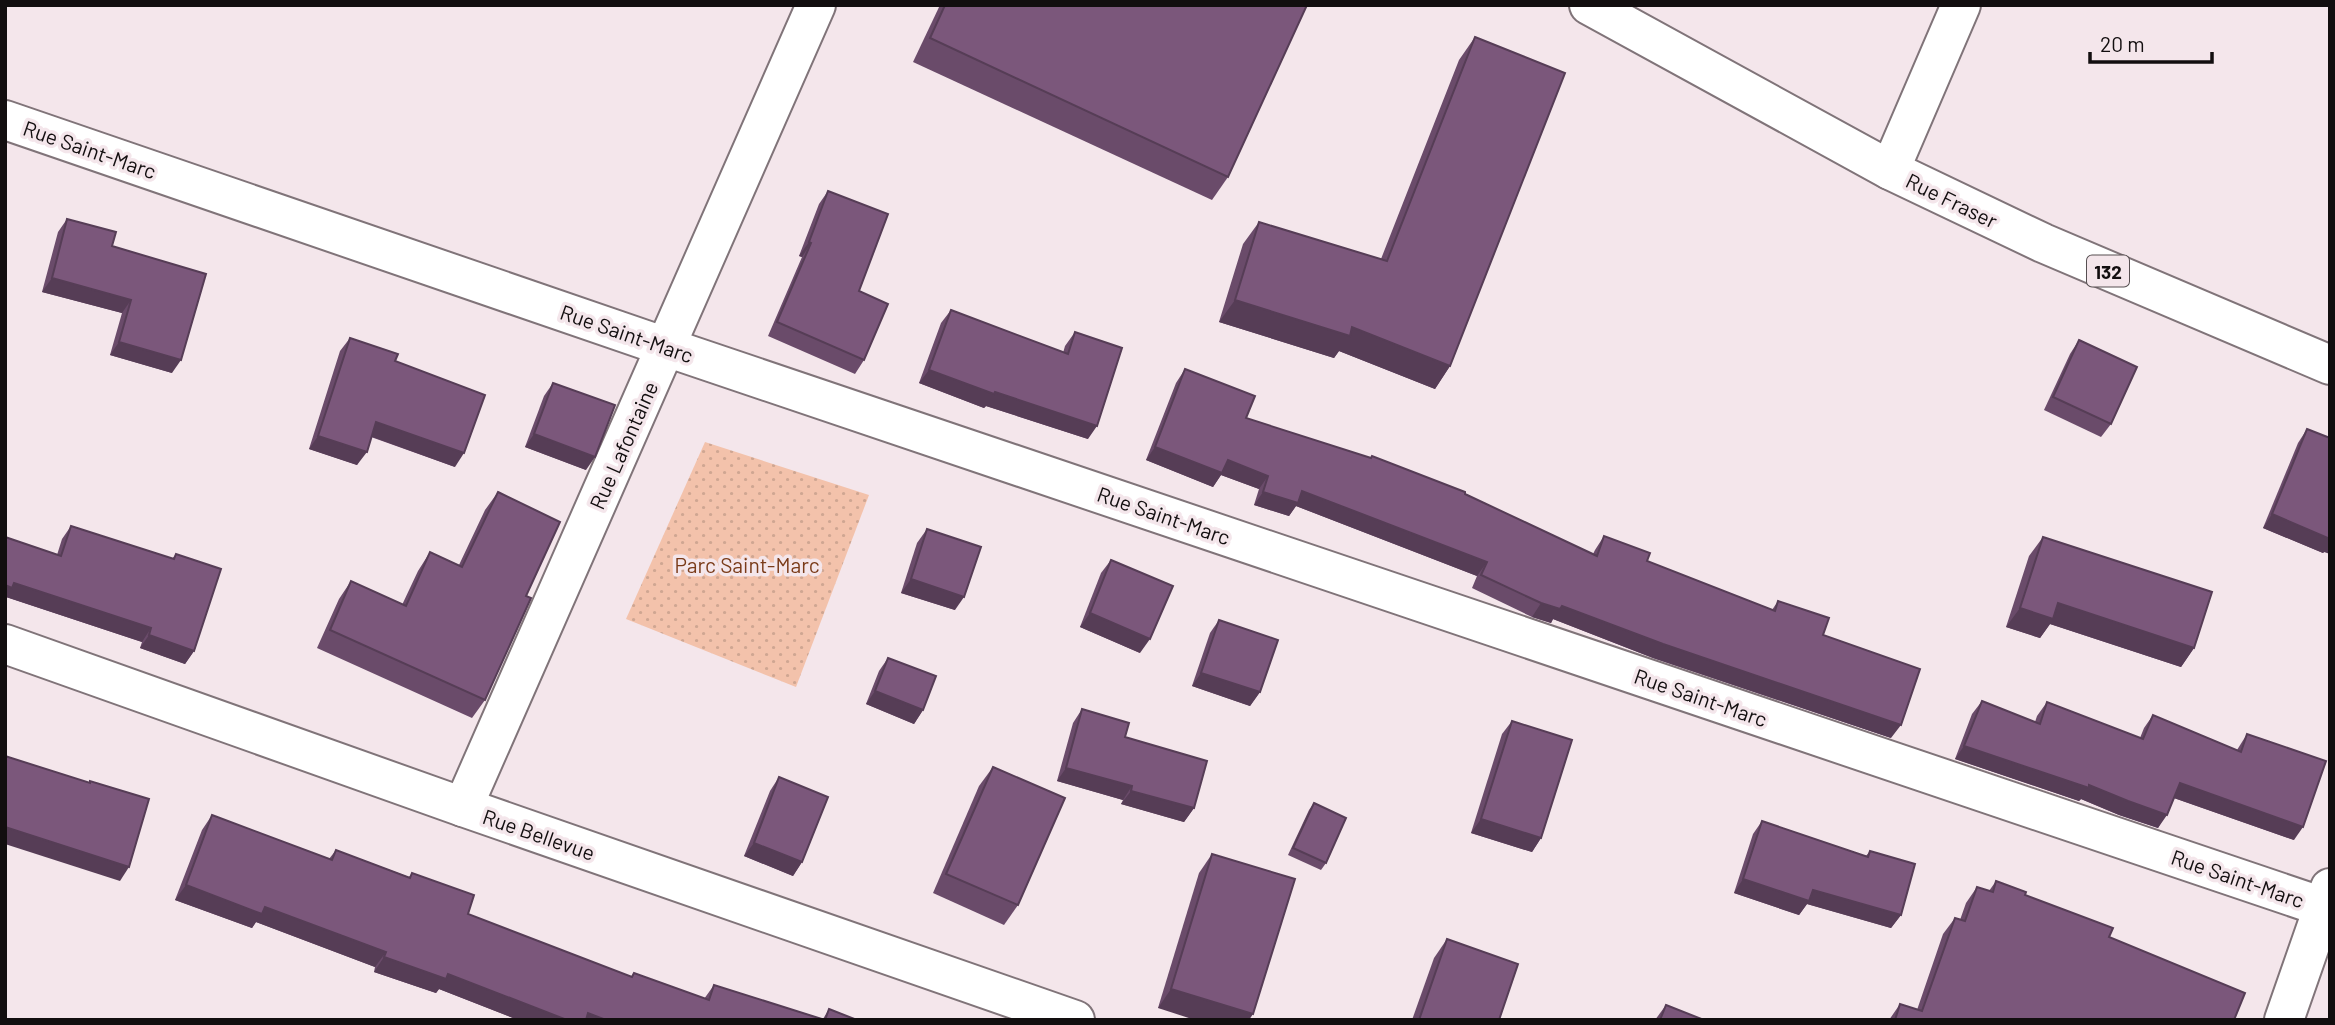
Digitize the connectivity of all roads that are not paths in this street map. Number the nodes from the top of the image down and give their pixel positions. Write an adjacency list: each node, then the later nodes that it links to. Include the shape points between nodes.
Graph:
1 (816, 5): 6 (street, Rue Lafontaine)
2 (1589, 5): 5 (street, Rue Fraser / 132)
3 (1961, 5): 5 (street)
4 (5, 120): 6 (street, Rue Saint-Marc)
5 (1890, 170): 7 (street, Rue Fraser / 132, via 2043,243)
6 (666, 347): 9 (street, Rue Lafontaine); 10 (street, Rue Saint-Marc)
7 (2330, 365)
8 (5, 644): 9 (street, Rue Bellevue)
9 (463, 807): 11 (street, Rue Bellevue)
10 (2327, 898): 12 (street)
11 (1074, 1020)
12 (2284, 1020)

